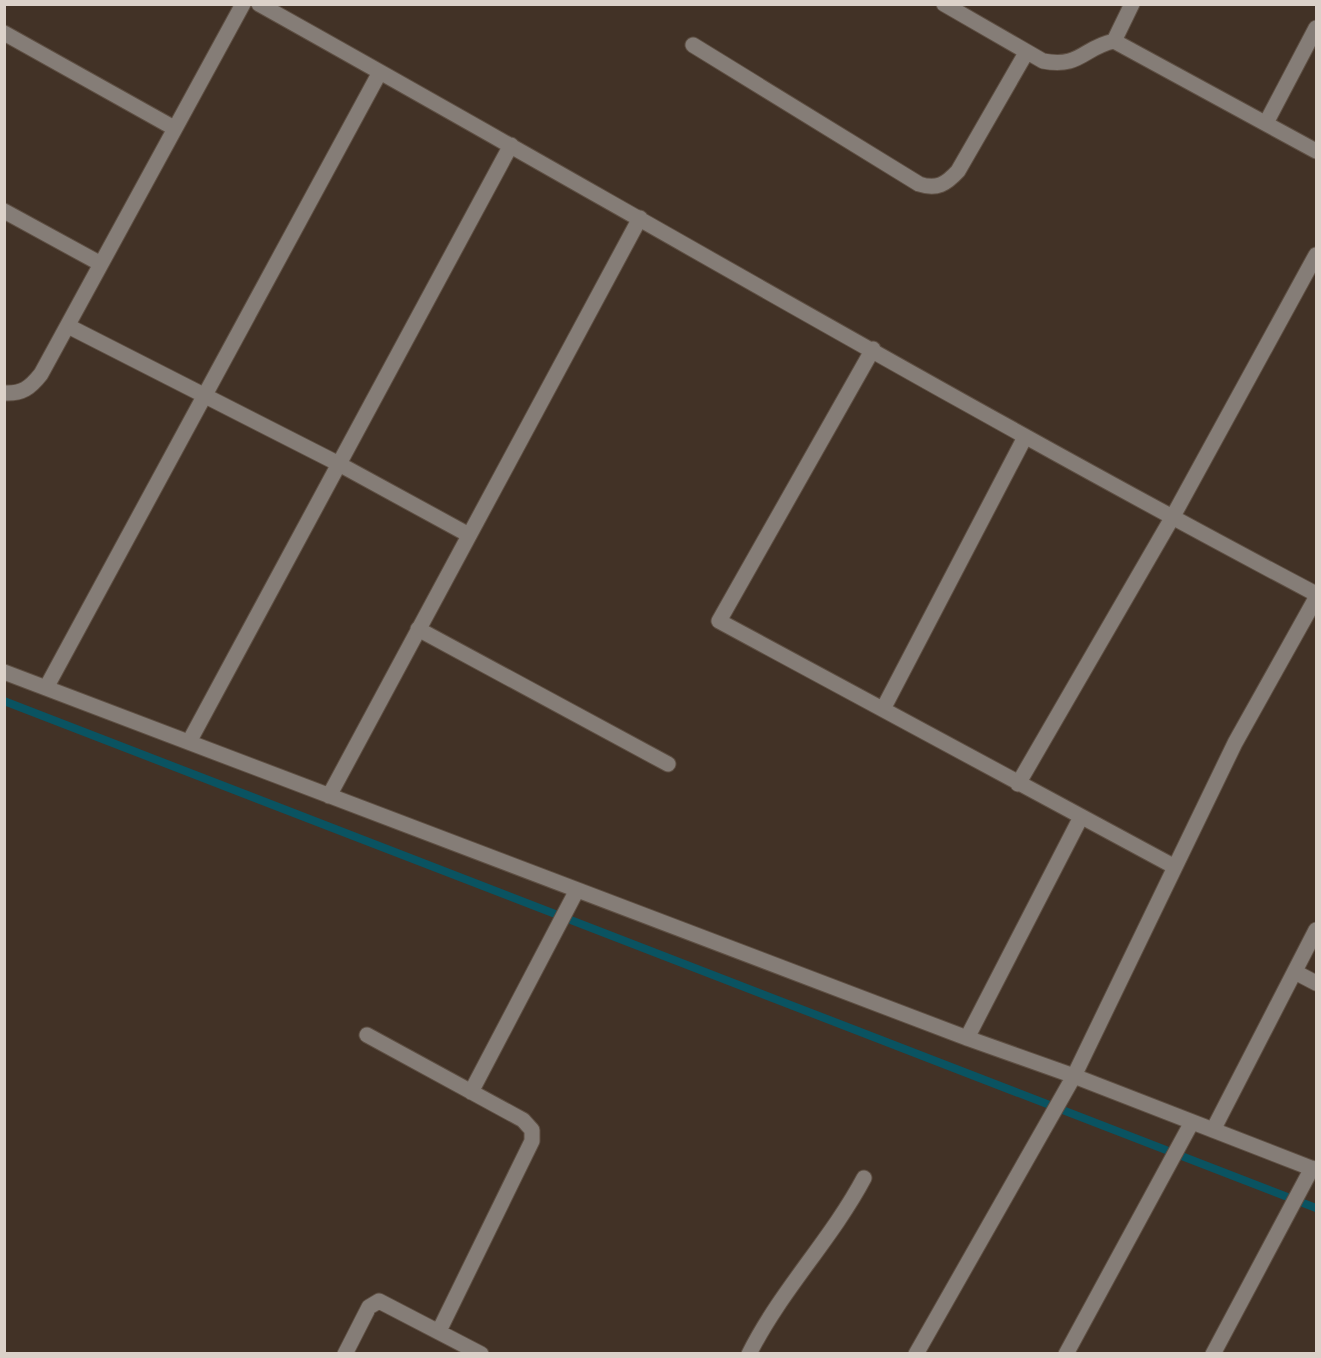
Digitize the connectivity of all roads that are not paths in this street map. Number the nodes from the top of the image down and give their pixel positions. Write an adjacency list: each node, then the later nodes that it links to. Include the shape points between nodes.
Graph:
1 (243, 4): 12 (street)
2 (259, 4): 10 (street)
3 (945, 4): 9 (street)
4 (1132, 4): 7 (street)
5 (1317, 28): 11 (street)
6 (4, 33): 12 (street)
7 (1113, 41): 9 (street, via 1072,62 1059,64); 11 (street)
8 (693, 45): 9 (street, via 919,184 936,187 958,171)
9 (1026, 53)
10 (380, 72): 13 (street); 22 (street)
11 (1266, 123): 14 (street)
12 (174, 128): 18 (street)
13 (511, 145): 16 (street); 24 (street)
14 (1317, 151)
15 (4, 211): 18 (street)
16 (640, 218): 20 (street); 26 (street)
17 (1317, 255): 25 (street)
18 (101, 264): 19 (street)
19 (68, 326): 21 (street, via 31,387 18,393); 22 (street)
20 (873, 349): 23 (street); 31 (street, via 719,621)
21 (4, 393)
22 (204, 396): 24 (street); 30 (street)
23 (1025, 438): 25 (street); 31 (street)
24 (339, 464): 26 (street); 32 (street)
25 (1172, 518): 27 (street); 34 (street)
26 (470, 535): 28 (street)
27 (1317, 596): 37 (street, via 1256,703)
28 (418, 629): 33 (street); 35 (street)
29 (4, 672): 30 (street)
30 (46, 688): 32 (street)
31 (883, 710): 34 (street)
32 (189, 742): 35 (street)
33 (668, 764)
34 (1018, 784): 36 (street)
35 (329, 796): 38 (street)
36 (1081, 817): 37 (street); 43 (street)
37 (1175, 867): 44 (street)
38 (578, 890): 43 (street); 45 (street)
39 (1317, 930): 40 (street)
40 (1295, 972): 41 (street); 47 (street)
41 (1317, 983)
42 (367, 1035): 45 (street)
43 (967, 1038): 44 (street)
44 (1074, 1076): 46 (street); 54 (street)
45 (471, 1092): 50 (street, via 529,1125 532,1141)
46 (1192, 1122): 47 (street); 55 (street)
47 (1213, 1130): 48 (street)
48 (1314, 1169): 56 (street)
49 (864, 1178): 53 (street, via 834,1229 777,1304)
50 (439, 1330): 51 (street, via 380,1301 369,1308); 52 (street)
51 (345, 1353)
52 (481, 1353)
53 (749, 1353)
54 (916, 1353)
55 (1066, 1353)
56 (1213, 1353)

